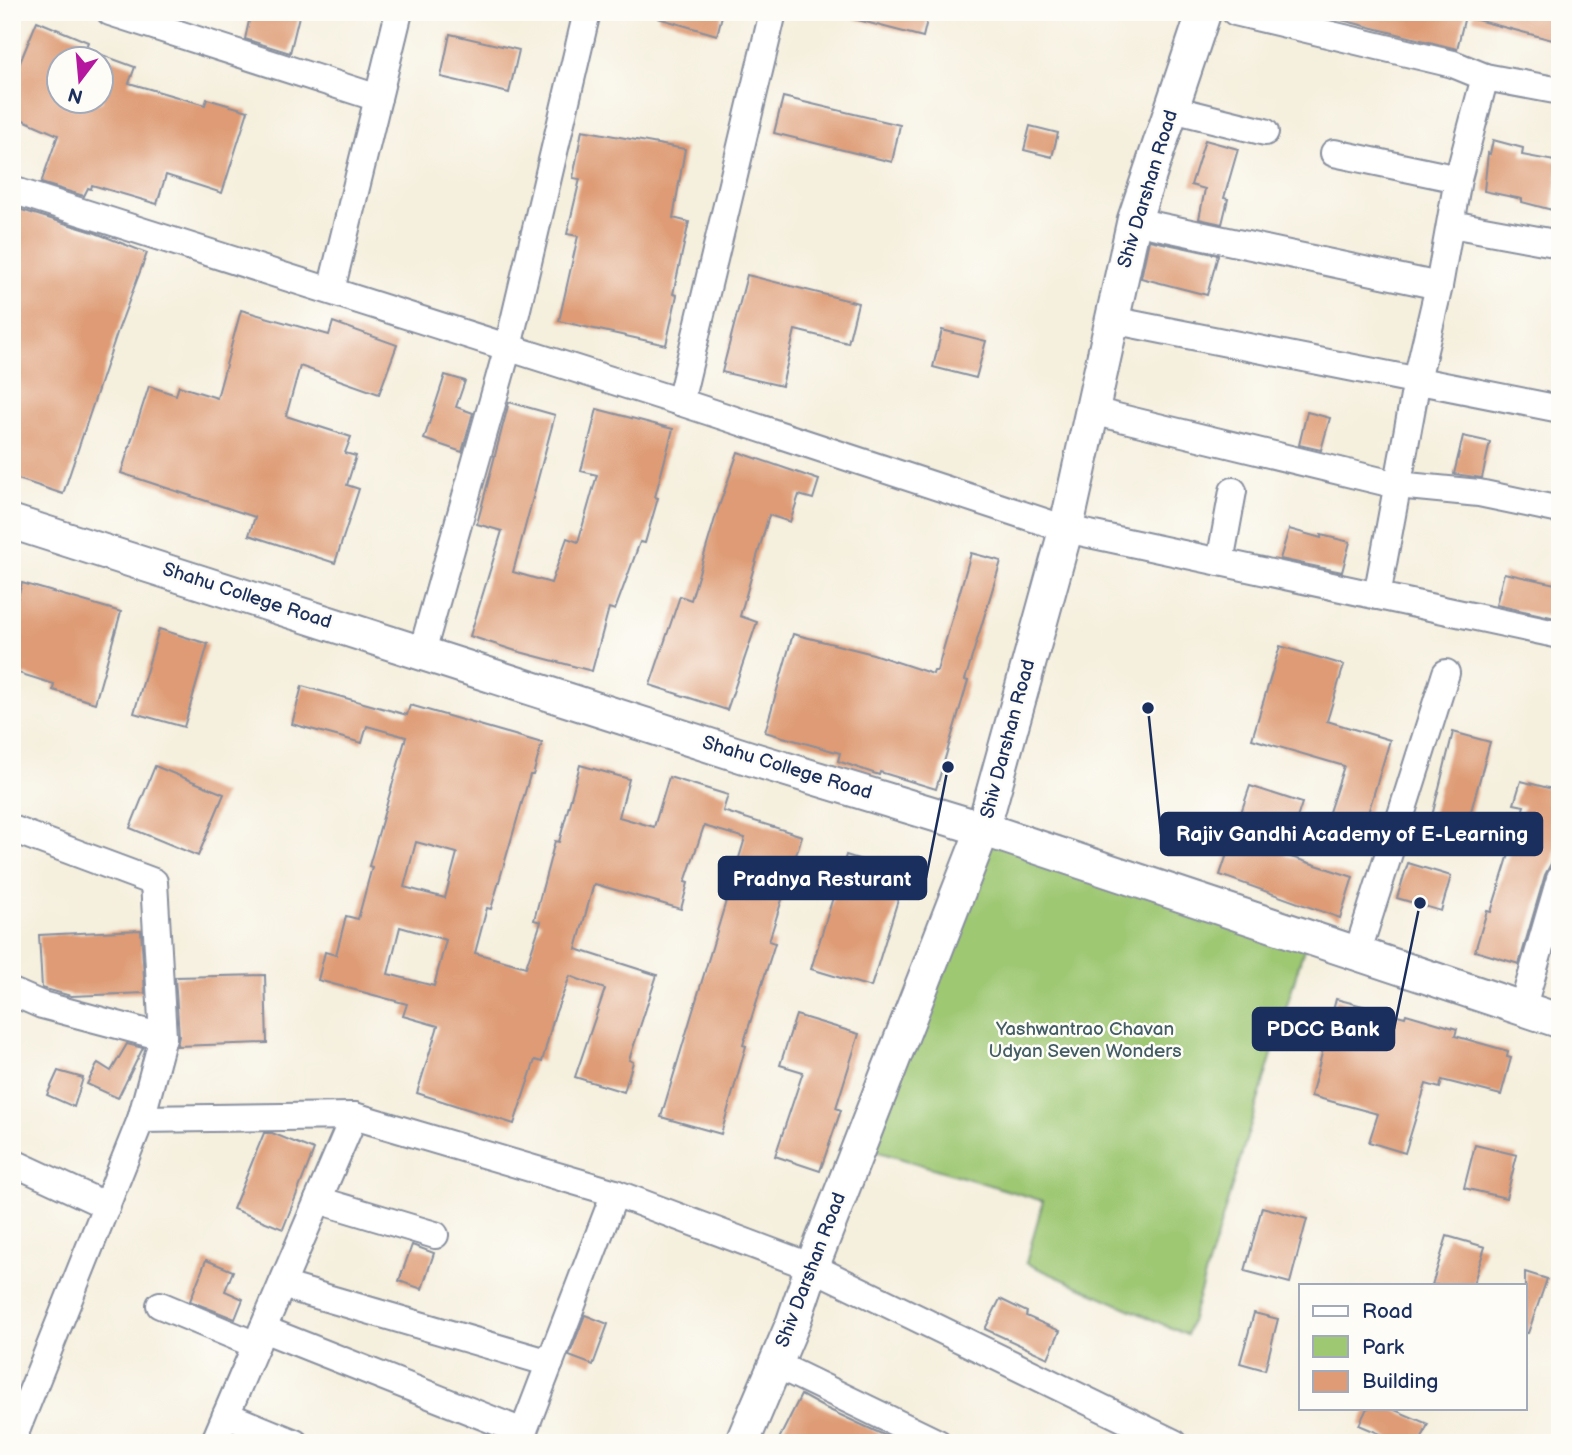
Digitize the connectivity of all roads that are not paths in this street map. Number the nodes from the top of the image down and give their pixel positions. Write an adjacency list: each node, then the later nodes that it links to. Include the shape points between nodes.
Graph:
1 (110, 12): 9 (street)
2 (399, 12): 9 (street)
3 (587, 12): 21 (street)
4 (773, 12): 23 (street)
5 (1204, 12): 10 (street, Shiv Darshan Road)
6 (1235, 12): 7 (street, via 1453,64)
7 (1485, 77): 8 (street); 13 (street)
8 (1560, 91)
9 (378, 98): 19 (street)
10 (1172, 109): 11 (street); 15 (street, Shiv Darshan Road)
11 (1265, 132)
12 (1334, 153): 13 (street)
13 (1458, 179): 16 (street)
14 (12, 190): 19 (street)
15 (1134, 221): 18 (street); 20 (street, Shiv Darshan Road)
16 (1451, 225): 17 (street); 18 (street)
17 (1560, 244)
18 (1440, 286): 22 (street)
19 (331, 290): 21 (street)
20 (1112, 320): 22 (street); 25 (street, Shiv Darshan Road)
21 (508, 347): 23 (street); 34 (street)
22 (1417, 380): 24 (street); 26 (street)
23 (680, 402): 30 (street)
24 (1560, 409)
25 (1092, 411): 26 (street); 30 (street, Shiv Darshan Road)
26 (1397, 485): 28 (street, via 1479,493); 32 (street)
27 (1233, 491): 31 (street)
28 (1560, 510)
29 (12, 522): 34 (street, Shahu College Road)
30 (1066, 529): 31 (street); 37 (street, Shiv Darshan Road)
31 (1220, 562): 32 (street)
32 (1377, 596): 33 (street)
33 (1560, 635)
34 (422, 652): 37 (street, Shahu College Road)
35 (1446, 673): 39 (street)
36 (12, 829): 43 (street, via 154,883)
37 (983, 829): 39 (street, Shahu College Road); 51 (street, Shiv Darshan Road)
38 (1560, 879): 41 (street)
39 (1357, 954): 41 (street, Shahu College Road)
40 (12, 992): 43 (street, via 42,1005)
41 (1522, 1009): 42 (street, Shahu College Road)
42 (1560, 1021)
43 (163, 1037): 45 (street)
44 (354, 1116): 45 (street); 47 (street); 48 (street)
45 (141, 1119): 49 (street)
46 (12, 1161): 49 (street)
47 (615, 1193): 51 (street); 55 (street)
48 (318, 1200): 50 (street); 52 (street)
49 (107, 1206): 59 (street)
50 (435, 1235)
51 (812, 1267): 56 (street, Shiv Darshan Road); 64 (street)
52 (282, 1285): 54 (street); 55 (street)
53 (160, 1305): 54 (street)
54 (260, 1337): 57 (street); 58 (street)
55 (550, 1363): 58 (street)
56 (775, 1364): 62 (street, Shiv Darshan Road); 63 (street)
57 (226, 1415): 60 (street); 61 (street)
58 (521, 1437)
59 (12, 1441)
60 (214, 1443)
61 (295, 1443)
62 (742, 1443)
63 (938, 1443)
64 (1174, 1443)

